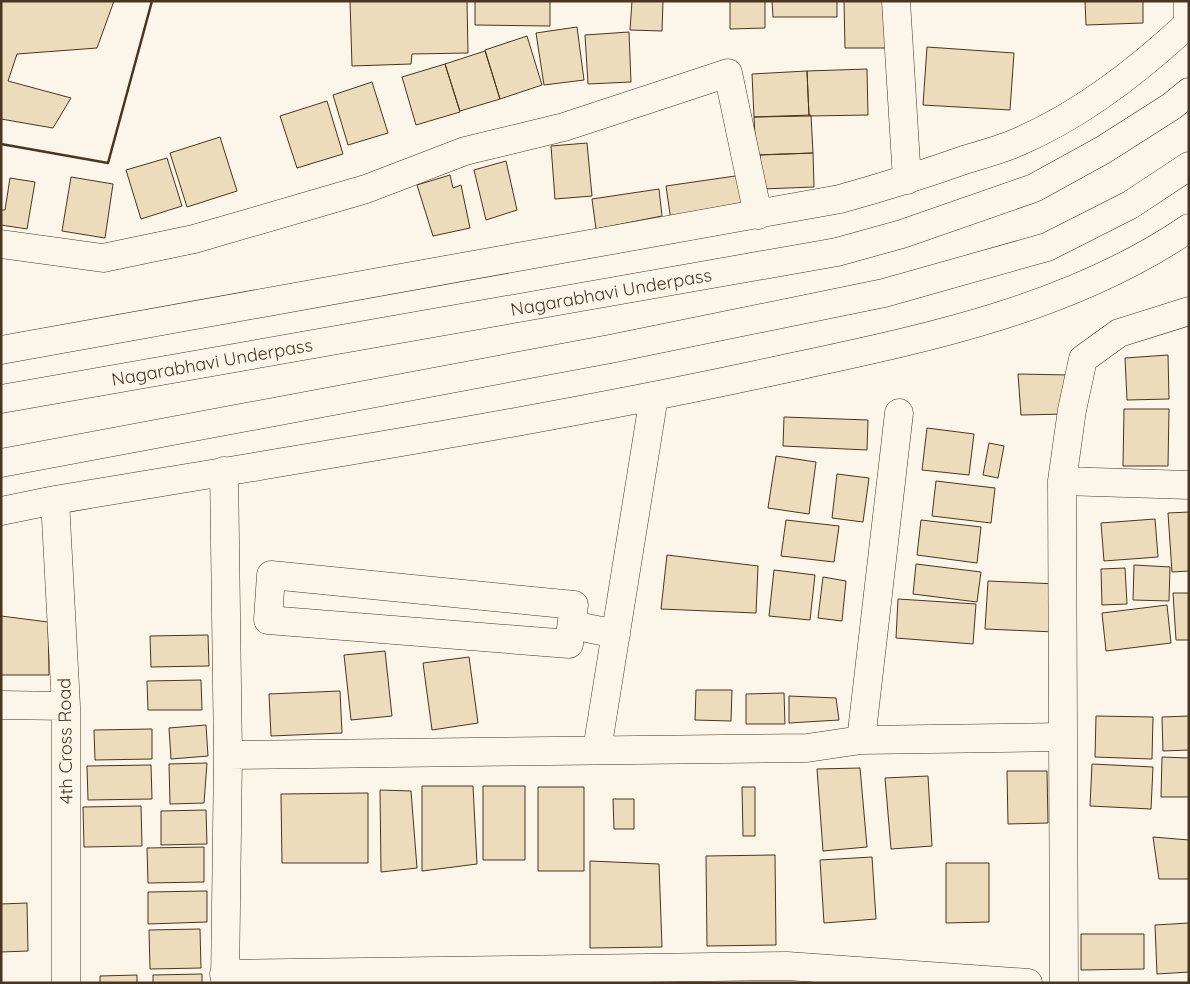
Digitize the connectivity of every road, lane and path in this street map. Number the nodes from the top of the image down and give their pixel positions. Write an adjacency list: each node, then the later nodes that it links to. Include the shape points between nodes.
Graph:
1 (896, 1): 5 (main road)
2 (1188, 16): 5 (main road, via 1139,66 1066,117 1017,142)
3 (1189, 92): 12 (main road, Nagarabhavi Underpass, via 1104,150 1034,188 902,234 837,252)
4 (1189, 166): 14 (main road, via 1130,204 1047,247 884,293 610,350)
5 (906, 180): 6 (main road, via 840,199)
6 (758, 216): 8 (main road, via 728,73 564,126 465,151 366,189 194,239 103,258); 10 (main road)
7 (1189, 228): 11 (main road, via 1105,277 1031,306 895,345)
8 (1, 244)
9 (1189, 311): 16 (main road, via 1119,333 1084,359 1072,410)
10 (1, 350)
11 (654, 396): 15 (main road); 21 (main road)
12 (1, 399)
13 (899, 413): 25 (main road)
14 (1, 463)
15 (224, 471): 18 (main road); 27 (main road)
16 (1062, 481): 17 (main road); 24 (main road)
17 (1189, 484)
18 (55, 500): 19 (main road); 23 (main road, 4th Cross Road)
19 (1, 511)
20 (572, 625): 20 (main road, via 574,604 271,575 268,620 569,644); 21 (main road)
21 (616, 634): 26 (main road)
22 (1, 705): 23 (main road)
23 (66, 706): 29 (main road, 4th Cross Road)
24 (1062, 737): 25 (main road); 31 (main road)
25 (861, 740): 26 (main road, via 807,748)
26 (597, 750): 27 (main road)
27 (228, 755): 28 (main road)
28 (225, 978): 30 (main road, via 787,966)
29 (66, 983)
30 (1028, 983)
31 (1064, 983)

